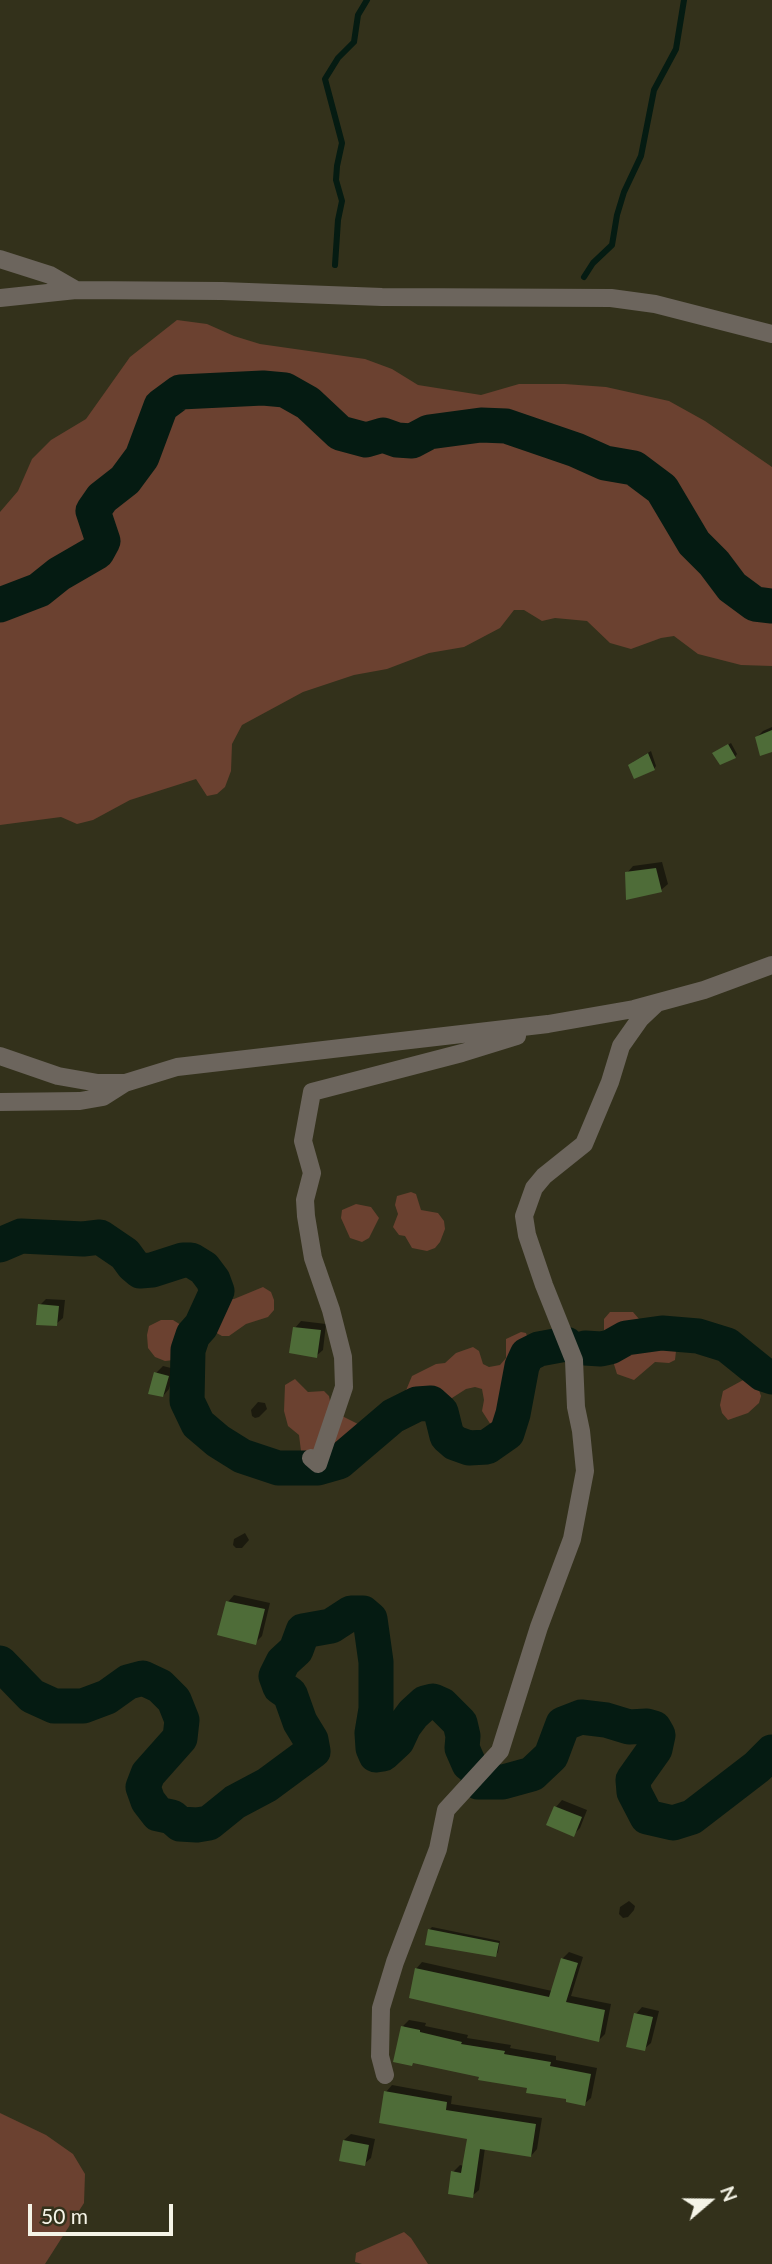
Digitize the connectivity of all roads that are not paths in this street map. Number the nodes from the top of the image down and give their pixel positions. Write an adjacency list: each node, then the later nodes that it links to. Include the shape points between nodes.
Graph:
1 (0, 259): 2 (street, via 50,275)
2 (76, 290): 3 (street); 4 (street, via 611,298 655,304)
3 (0, 298)
4 (772, 334)
5 (772, 965): 6 (street)
6 (657, 1003): 7 (street); 12 (street, via 621,1046 584,1144 544,1176 534,1188 524,1216 544,1286 574,1360 585,1471 572,1539 538,1627 500,1751 446,1810 438,1849 395,1962 381,2007 380,2056)
7 (548, 1024): 9 (street, via 177,1067); 11 (street, via 462,1053 312,1092 303,1141 312,1173 306,1216 313,1258 343,1357 344,1387 318,1464)
8 (0, 1056): 9 (street, via 58,1076)
9 (125, 1083): 10 (street, via 103,1097 80,1101)
10 (0, 1102)
11 (311, 1458)
12 (385, 2075)

